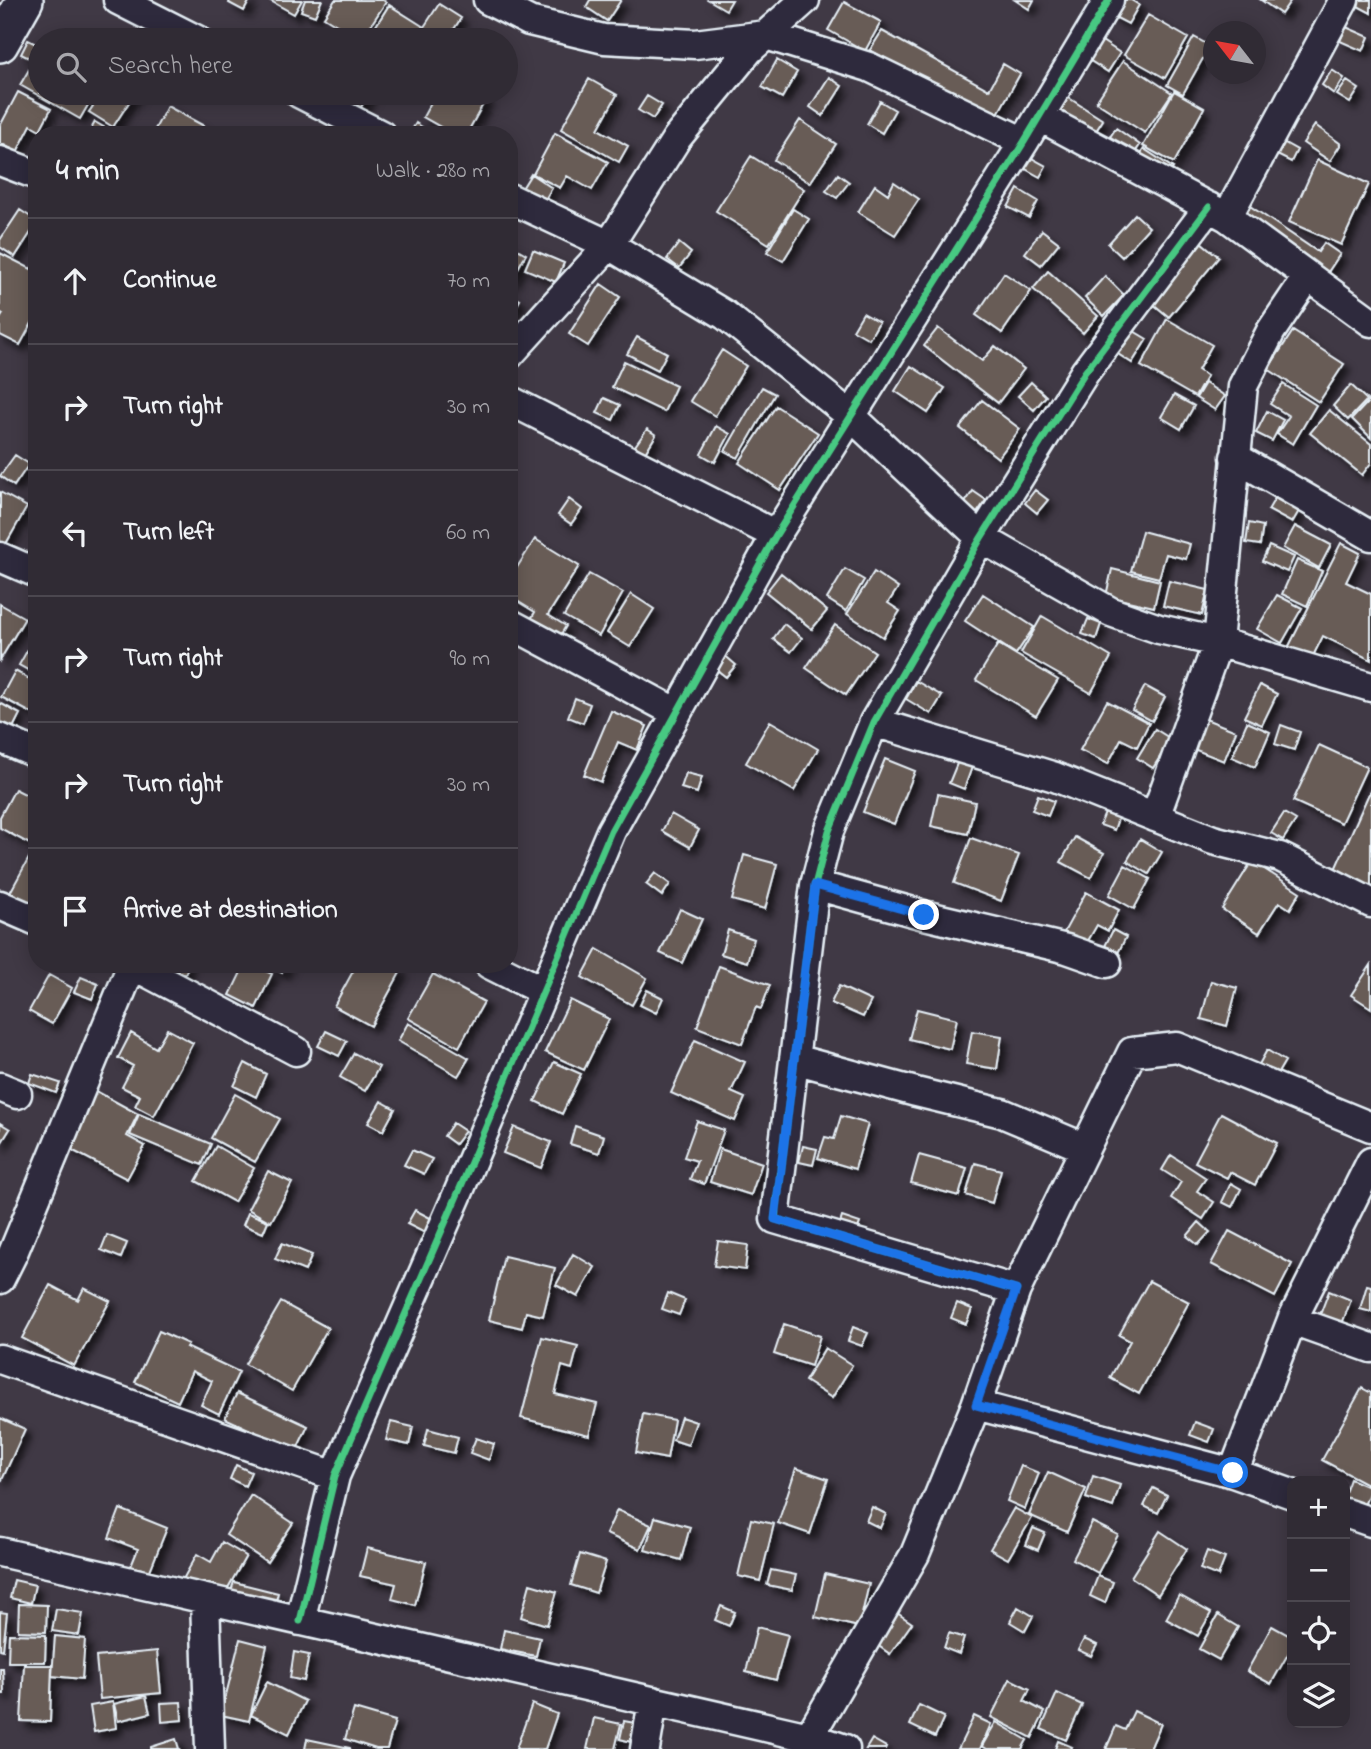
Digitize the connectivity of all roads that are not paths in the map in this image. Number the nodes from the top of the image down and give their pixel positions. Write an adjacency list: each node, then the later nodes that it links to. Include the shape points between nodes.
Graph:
1 (25, 0): 9 (street)
2 (118, 0): 7 (street)
3 (488, 0): 8 (street, via 529,21 604,39 695,44)
4 (805, 0): 8 (street)
5 (1109, 0): 11 (street)
6 (1344, 0): 17 (street)
7 (173, 28)
8 (766, 35): 13 (street, via 869,66); 18 (street, via 677,138)
9 (0, 44)
10 (322, 105): 12 (street)
11 (1040, 117): 13 (street); 17 (street)
12 (363, 126)
13 (1024, 142): 23 (street)
14 (0, 161): 15 (street)
15 (28, 172)
16 (518, 202): 18 (street)
17 (1218, 212): 19 (street); 27 (street, via 1085,372)
18 (608, 245): 21 (street); 23 (street, via 725,315)
19 (1308, 276): 20 (street); 24 (street, via 1271,331 1243,386)
20 (1371, 323)
21 (518, 345)
22 (518, 405): 25 (street)
23 (851, 416): 25 (street); 27 (street)
24 (1235, 457): 26 (street); 31 (street)
25 (776, 535): 33 (street)
26 (1371, 536)
27 (981, 538): 31 (street, via 1111,612); 34 (street)
28 (0, 557): 29 (street)
29 (28, 569)
30 (518, 628): 33 (street)
31 (1218, 642): 32 (street); 37 (street)
32 (1371, 687)
33 (677, 713): 46 (street, via 611,831)
34 (874, 722): 37 (street, via 1055,777); 38 (street, via 829,831)
35 (0, 738): 36 (street)
36 (28, 750)
37 (1155, 817): 39 (street, via 1213,840 1280,857)
38 (815, 885): 42 (street, via 1067,949); 48 (street)
39 (1371, 903)
40 (0, 905): 41 (street)
41 (28, 917)
42 (1107, 964)
43 (128, 973): 52 (street)
44 (149, 973): 47 (street)
45 (507, 973): 46 (street)
46 (543, 991): 60 (street)
47 (296, 1051)
48 (794, 1059): 50 (street, via 1002,1113); 54 (street, via 775,1219)
49 (1371, 1127): 50 (street, via 1177,1047 1132,1052)
50 (1085, 1148): 54 (street)
51 (1371, 1162): 55 (street)
52 (6, 1251): 53 (street)
53 (0, 1279)
54 (1016, 1290): 58 (street)
55 (1292, 1320): 56 (street); 59 (street)
56 (1371, 1348)
57 (0, 1359): 60 (street)
58 (976, 1405): 59 (street); 68 (street, via 915,1554)
59 (1233, 1473): 61 (street)
60 (335, 1476): 66 (street)
61 (1287, 1492)
62 (1350, 1515): 63 (street)
63 (1371, 1522)
64 (0, 1552): 65 (street)
65 (205, 1599): 66 (street); 69 (street)
66 (300, 1621): 67 (street)
67 (653, 1701): 68 (street); 70 (street)
68 (807, 1743): 71 (street)
69 (210, 1749)
70 (645, 1749)
71 (845, 1749)

